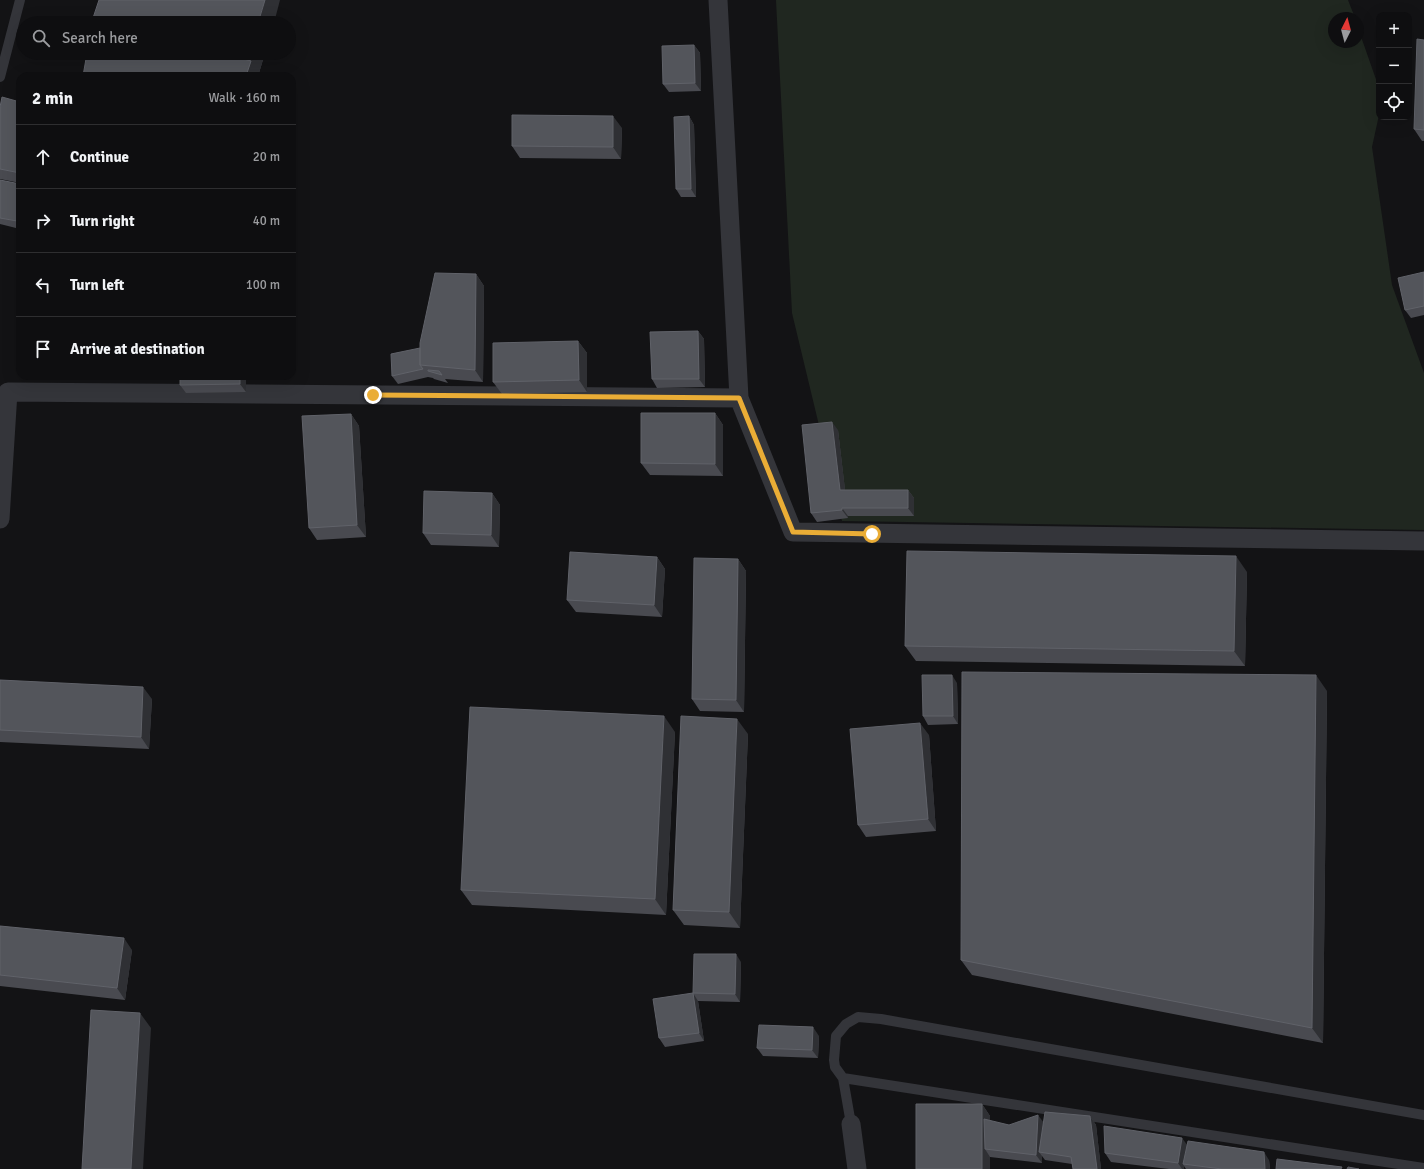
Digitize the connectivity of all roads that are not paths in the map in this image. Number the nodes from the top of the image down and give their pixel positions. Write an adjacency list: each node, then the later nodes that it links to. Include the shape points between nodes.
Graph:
1 (20, 0): 3 (lane)
2 (718, 0): 5 (street)
3 (0, 77)
4 (4, 392): 5 (street); 6 (street)
5 (739, 398): 7 (street, via 793,532)
6 (0, 519)
7 (1424, 541)
8 (843, 1078): 9 (lane, via 835,1067 836,1036 846,1024 858,1017 881,1018); 10 (lane); 11 (lane)
9 (1424, 1115)
10 (851, 1124): 12 (street)
11 (1424, 1168)
12 (857, 1169)

